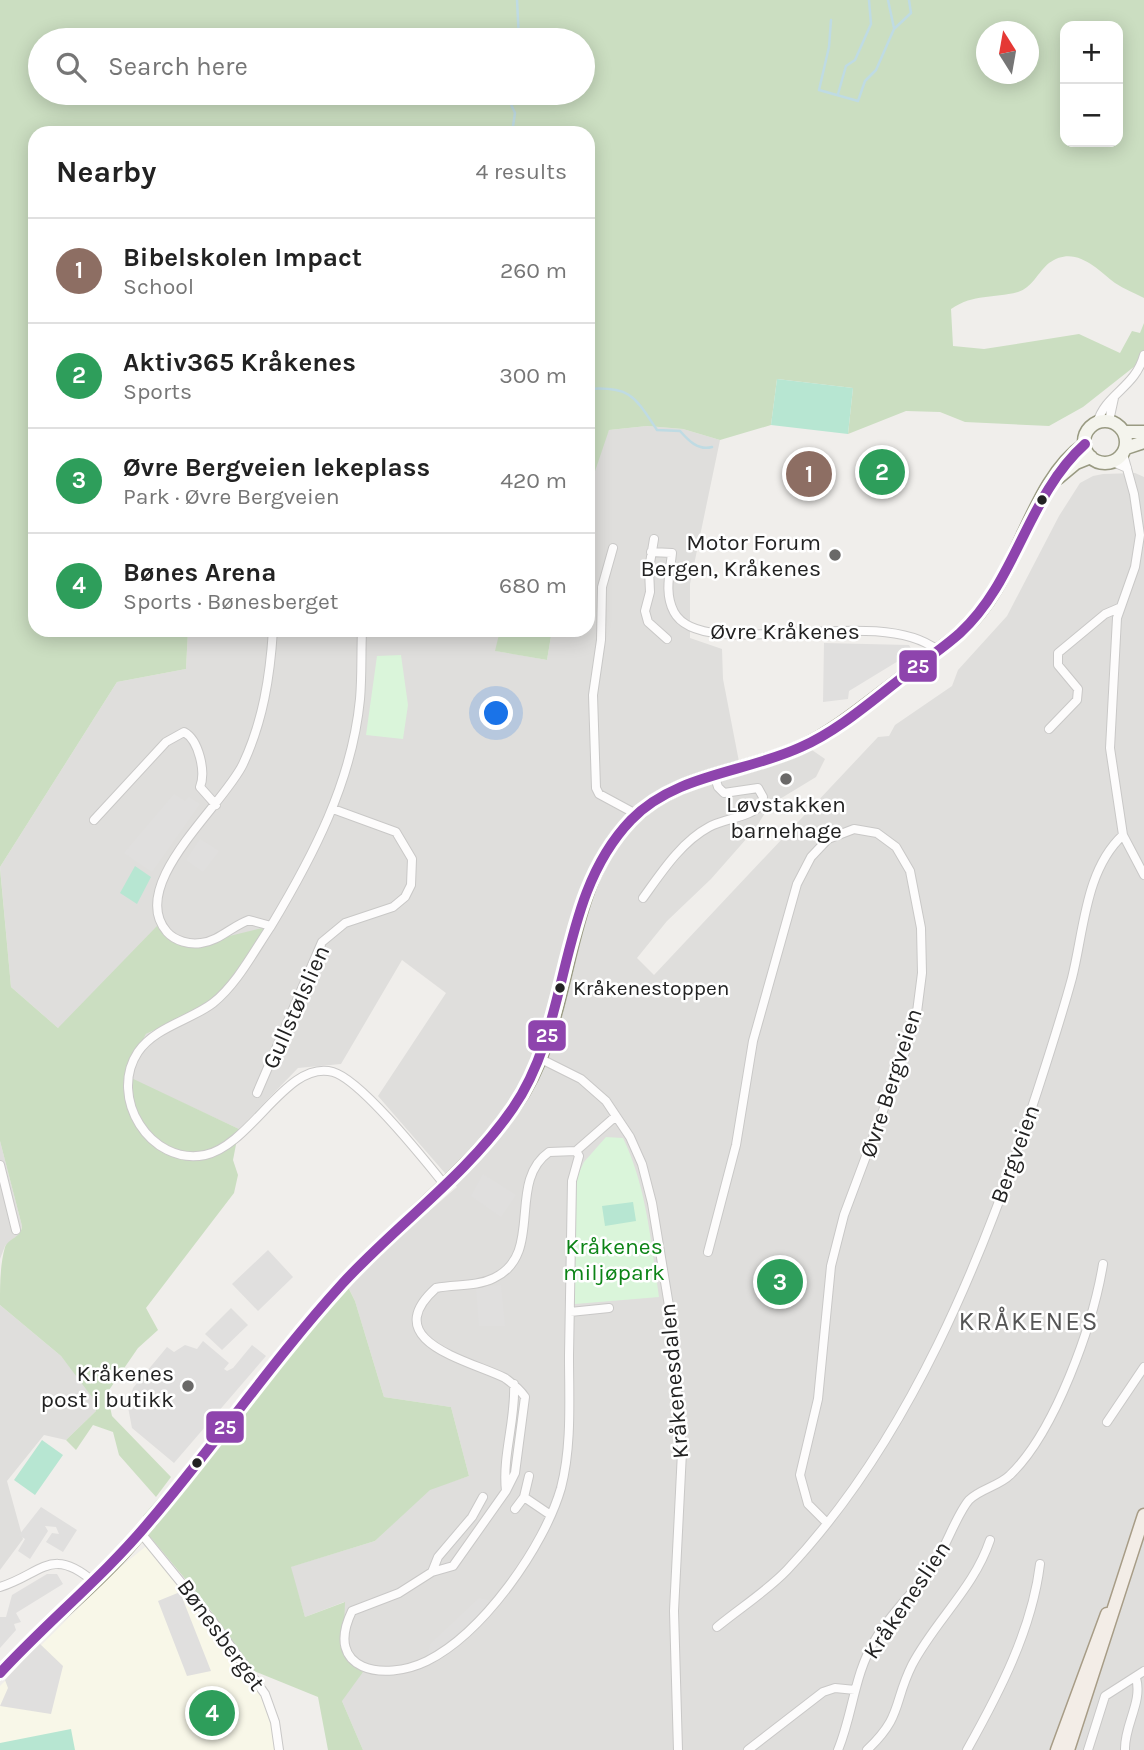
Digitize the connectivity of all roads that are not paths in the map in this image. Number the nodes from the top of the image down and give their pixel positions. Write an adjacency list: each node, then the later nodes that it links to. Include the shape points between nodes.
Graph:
1 (1144, 355): 2 (street)
2 (1141, 373): 3 (street, via 1102,408)
3 (1103, 422): 4 (main road); 7 (main road, via 1087,431)
4 (1124, 432): 5 (main road); 8 (main road)
5 (1144, 432)
6 (1144, 442): 8 (main road)
7 (1084, 443): 9 (main road); 10 (main road, via 1061,464)
8 (1121, 454): 9 (main road, via 1101,463); 11 (street)
9 (1091, 457): 10 (main road, via 1064,471)
10 (1048, 488): 19 (main road, via 993,595 973,620)
11 (1142, 537): 15 (street)
12 (654, 540): 14 (street)
13 (613, 548): 24 (street, via 602,587 593,695 596,788)
14 (651, 552): 18 (street, via 645,611 648,622); 19 (street, Øvre Kråkenes, via 672,553 670,600 675,614 694,629 729,635 890,631)
15 (1119, 608): 20 (street, via 1058,653 1058,665 1078,689 1077,700); 26 (street, via 1110,748)
16 (272, 637): 22 (street, via 266,699 257,732 242,767)
17 (362, 637): 23 (street, via 360,700)
18 (667, 639)
19 (937, 650): 21 (main road, via 845,721 807,744)
20 (1049, 729)
21 (714, 774): 24 (main road, via 667,792); 28 (street, via 724,793 758,788 762,804 754,812 723,820 698,834)
22 (216, 804): 25 (street, via 200,787 200,758 195,743 184,732 166,742); 29 (street, via 171,860 163,878 158,911 161,923 172,937 189,944 204,943 249,920)
23 (333, 809): 29 (street); 31 (street, Gullstølslien, via 396,832 412,859 411,885 393,907 345,923 322,942)
24 (636, 814): 30 (main road, via 600,861 584,903)
25 (94, 820)
26 (1123, 835): 27 (street); 49 (street, Bergveien, via 1106,855 1093,887 1062,1012 986,1233 911,1396 866,1469)
27 (1144, 875)
28 (643, 898)
29 (271, 926): 35 (street, via 217,1000 158,1034 139,1051 128,1085 130,1107 138,1124 167,1150 203,1156 225,1149 300,1076 331,1071 349,1079 365,1095)
30 (542, 1060): 32 (street, Kråkenesdalen, via 597,1090); 35 (main road, via 477,1154)
31 (257, 1093)
32 (616, 1116): 33 (street); 63 (street, Kråkenesdalen, via 642,1164 672,1324 682,1452 674,1611)
33 (576, 1151): 40 (street); 53 (street, via 549,1152 531,1170 522,1239 508,1269 488,1281 436,1289 415,1321 419,1334 439,1350 514,1384 526,1405 515,1473 506,1491 453,1566)
34 (0, 1165): 36 (street)
35 (444, 1184): 50 (main road, via 334,1293)
36 (16, 1230)
37 (708, 1252): 49 (street, Øvre Bergveien, via 736,1145 752,1041 797,884 811,857 828,839 854,829 877,833 896,847 910,871 920,921 922,973 905,1052 844,1215 831,1266 818,1399 800,1475 808,1504)
38 (1103, 1264): 61 (street, Kråkeneslien, via 1070,1375 1030,1449 1008,1478 969,1500 933,1566 876,1637)
39 (608, 1308): 40 (street)
40 (570, 1312): 47 (street, via 569,1434 561,1488)
41 (1144, 1367): 42 (street)
42 (1107, 1422)
43 (529, 1476): 45 (street)
44 (483, 1497): 53 (street)
45 (524, 1497): 46 (street); 47 (street)
46 (515, 1509)
47 (549, 1514): 53 (street, via 516,1574 449,1647 401,1670 367,1669 355,1663 346,1652 343,1637 352,1611 399,1592)
48 (1144, 1515): 56 (main road)
49 (826, 1522): 57 (street, Bergveien, via 786,1571)
50 (140, 1532): 54 (main road); 62 (street, Bønesberget, via 265,1695)
51 (990, 1540): 66 (street, Kråkeneslien, via 976,1571 913,1664 894,1720)
52 (1040, 1564): 67 (street, via 1018,1645)
53 (432, 1572)
54 (94, 1582): 55 (street, via 71,1566 54,1562); 59 (main road)
55 (0, 1587)
56 (1119, 1588): 68 (main road); 69 (main road)
57 (717, 1627)
58 (1144, 1671): 60 (street)
59 (0, 1673)
60 (1136, 1678): 70 (street, via 1105,1696); 71 (street, via 1138,1695)
61 (855, 1690): 64 (street, via 823,1692); 65 (street, Kråkeneslien)
62 (279, 1750)
63 (678, 1750)
64 (748, 1750)
65 (838, 1750)
66 (867, 1750)
67 (967, 1750)
68 (1057, 1750)
69 (1068, 1750)
70 (1088, 1750)
71 (1125, 1750)

